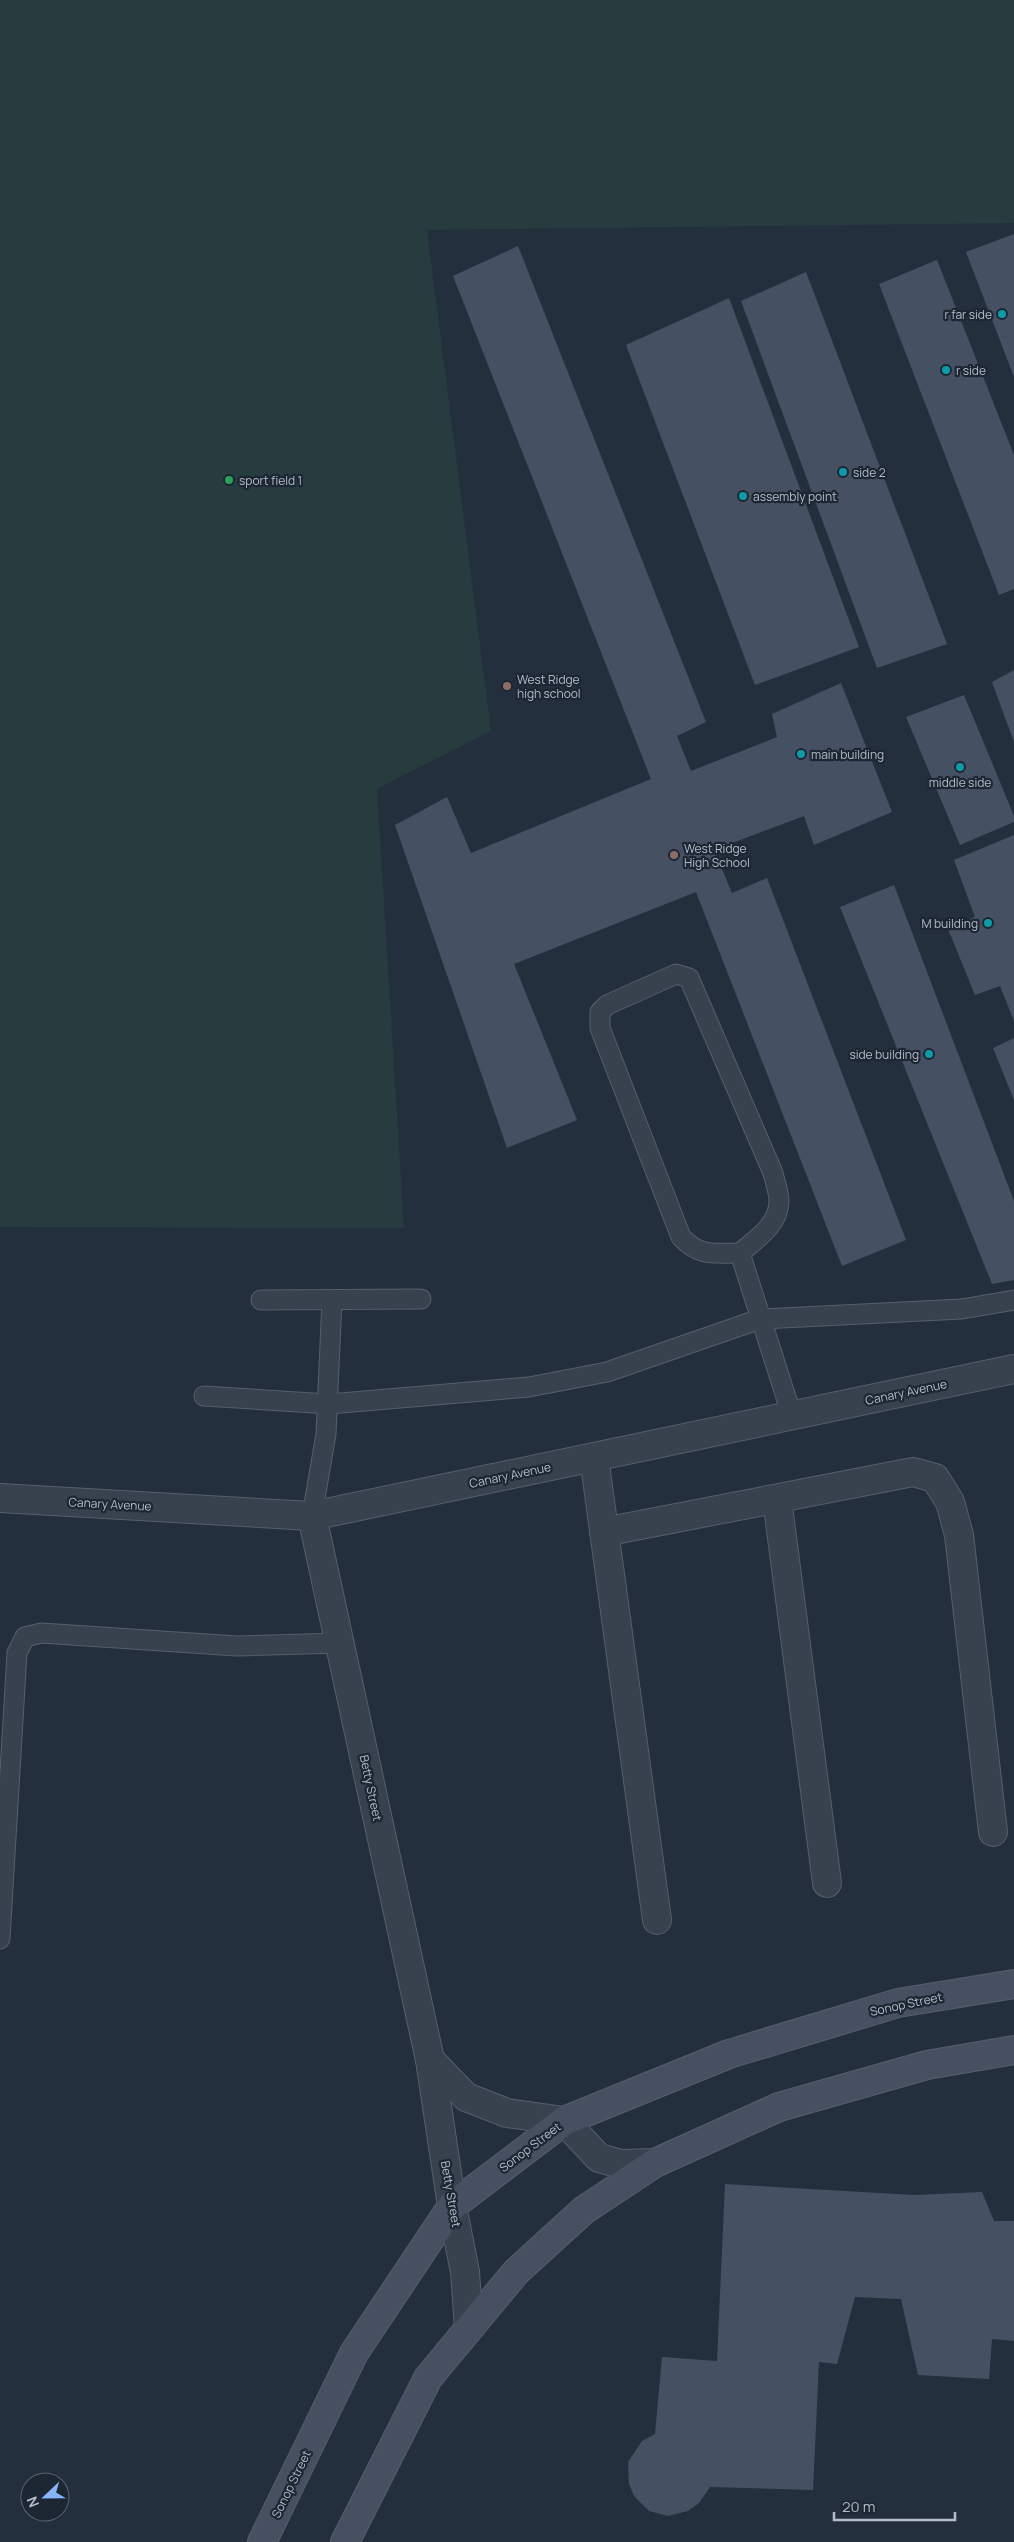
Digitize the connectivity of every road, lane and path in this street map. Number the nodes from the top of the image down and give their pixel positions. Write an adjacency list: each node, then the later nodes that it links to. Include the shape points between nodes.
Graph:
1 (740, 1253): 1 (lane, via 699,1252 681,1236 600,1028 600,1012 608,1005 676,974 689,978 773,1173 779,1200 776,1214 766,1231); 6 (lane)
2 (421, 1299): 4 (lane)
3 (262, 1300): 4 (lane)
4 (332, 1300): 9 (lane)
5 (1014, 1300): 6 (lane, via 962,1309)
6 (760, 1319): 9 (lane, via 587,1377 529,1387); 10 (lane)
7 (1014, 1369): 10 (street, Canary Avenue)
8 (204, 1396): 9 (lane)
9 (328, 1404): 14 (lane)
10 (792, 1416): 11 (street, Canary Avenue)
11 (594, 1457): 14 (street, Canary Avenue); 15 (street)
12 (0, 1498): 14 (street, Canary Avenue)
13 (777, 1499): 15 (street); 17 (street, via 914,1472 936,1478 950,1502 959,1535); 18 (street)
14 (312, 1516): 16 (street, Betty Street)
15 (604, 1532): 19 (street)
16 (339, 1643): 20 (lane, via 237,1646 41,1633 25,1637 17,1653); 23 (street, Betty Street)
17 (993, 1832)
18 (827, 1883)
19 (656, 1920)
20 (0, 1939)
21 (1014, 1984): 24 (street, Sonop Street, via 898,2004 739,2051)
22 (1014, 2050): 25 (street, via 927,2065 779,2107)
23 (430, 2060): 24 (street, via 466,2096 507,2113); 26 (street, Betty Street)
24 (564, 2121): 25 (street, via 599,2158 621,2164); 26 (street, Sonop Street)
25 (656, 2163): 27 (street, via 584,2210 516,2272)
26 (452, 2206): 27 (street, Betty Street, via 466,2272); 28 (street, Sonop Street, via 354,2353)
27 (469, 2328): 29 (street, via 428,2378)
28 (262, 2542)
29 (345, 2542)

